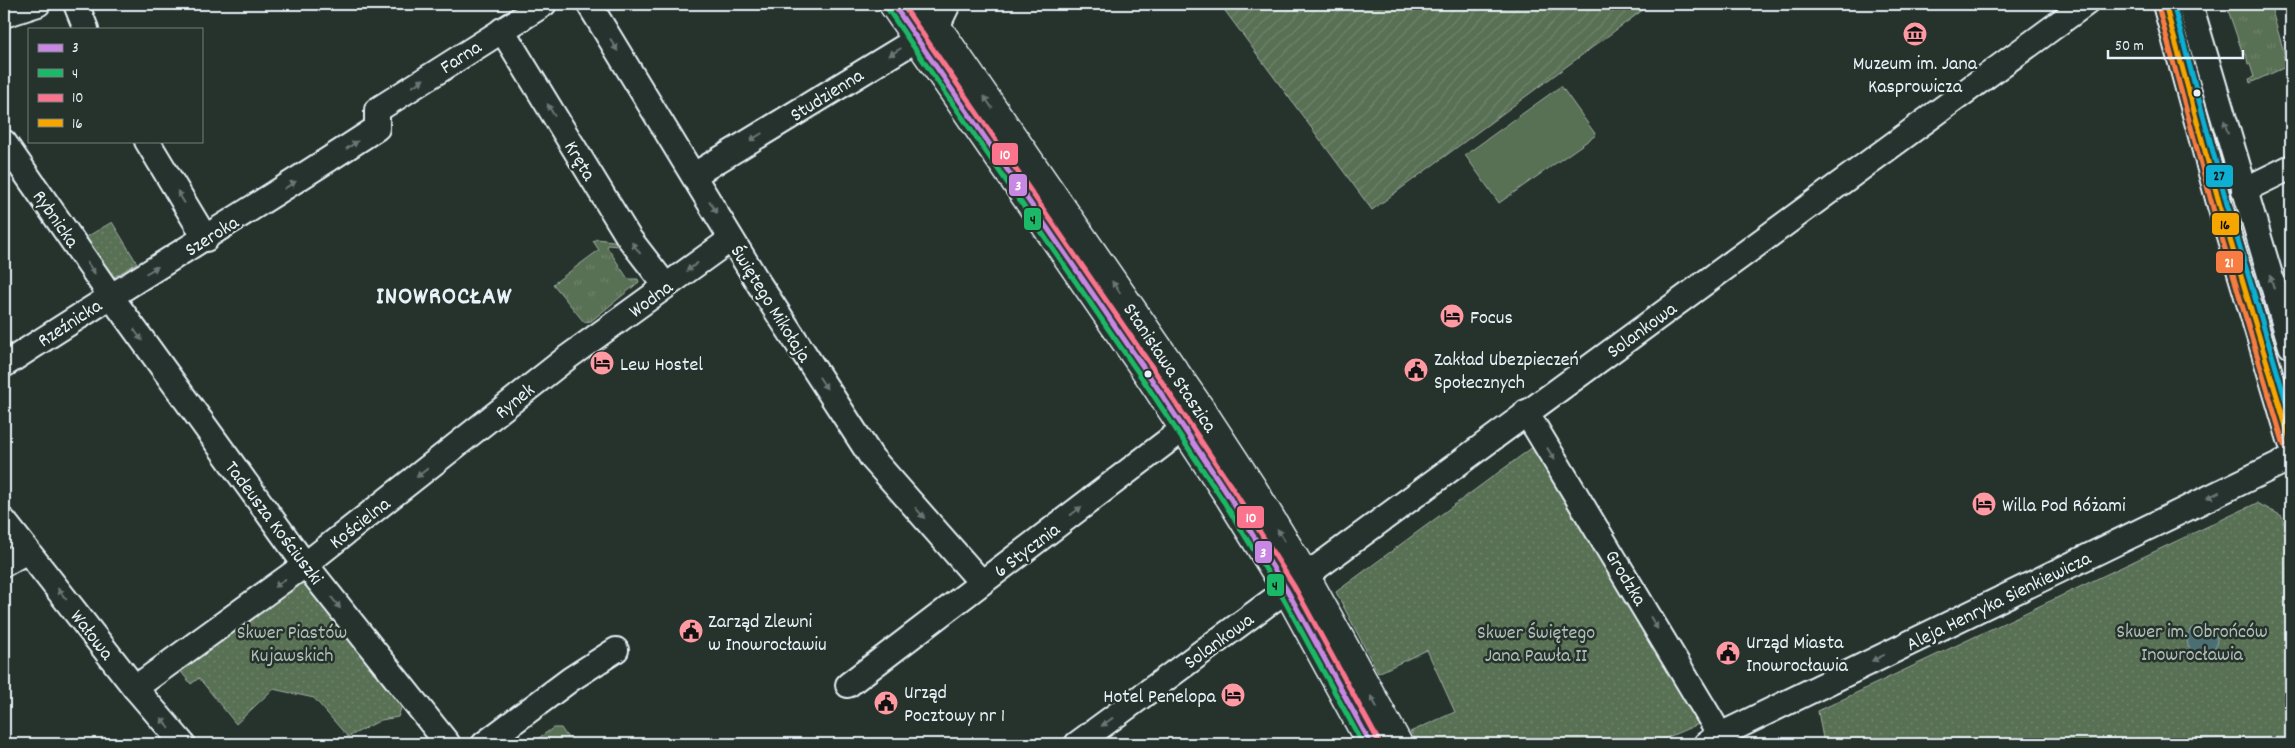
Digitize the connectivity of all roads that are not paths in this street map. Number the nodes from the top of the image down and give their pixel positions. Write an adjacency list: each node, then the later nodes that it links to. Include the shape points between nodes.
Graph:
1 (38, 4): 10 (street)
2 (76, 4): 12 (street)
3 (544, 4): 13 (street, Farna)
4 (589, 4): 18 (street, Świętego Mikołaja, one-way to 18)
5 (893, 4): 11 (main road, Stanisława Staszica)
6 (921, 4): 11 (main road, Stanisława Staszica)
7 (2085, 4): 27 (street, Solankowa)
8 (2164, 4): 30 (street)
9 (2190, 4): 19 (street, one-way to 9)
10 (4, 15)
11 (934, 23): 18 (street, Studzienna, one-way to 18); 28 (main road, Stanisława Staszica)
12 (86, 28)
13 (502, 30): 17 (street, Farna, one-way to 13, via 378,128 377,110); 22 (street, Kręta, one-way to 13, via 629,238)
14 (4, 142): 23 (street, Rybnicka, one-way to 23)
15 (149, 142): 20 (street, one-way to 15)
16 (2291, 167): 19 (street)
17 (311, 172): 20 (street, Szeroka, one-way to 17)
18 (694, 175): 21 (street, Świętego Mikołaja, one-way to 21)
19 (2244, 190): 24 (street, one-way to 19)
20 (206, 239): 23 (street, Szeroka, one-way to 20)
21 (731, 239): 22 (street, Wodna, one-way to 22); 36 (street, Świętego Mikołaja, one-way to 36, via 872,458)
22 (666, 286): 25 (street, Wodna)
23 (110, 295): 26 (street, Rzeźnicka); 35 (street, Tadeusza Kościuszki, one-way to 35)
24 (2291, 346)
25 (568, 357): 29 (street, Rynek)
26 (4, 364)
27 (1526, 412): 37 (street, Solankowa); 41 (street, Grodzka, one-way to 41, via 1607,544)
28 (1194, 421): 36 (street, 6 Stycznia, one-way to 28); 37 (main road, Stanisława Staszica)
29 (461, 443): 35 (street, Kościelna, one-way to 35)
30 (2291, 443)
31 (2291, 458): 41 (street, Aleja Henryka Sienkiewicza, one-way to 41)
32 (4, 522): 33 (street, Wałowa)
33 (27, 550): 34 (street); 40 (street, Wałowa, one-way to 33)
34 (4, 564)
35 (306, 564): 40 (street, Kościelna, one-way to 40); 43 (street, Tadeusza Kościuszki, one-way to 43)
36 (981, 582): 39 (street, 6 Stycznia)
37 (1296, 583): 45 (street, Solankowa, one-way to 45); 46 (main road, Stanisława Staszica); 47 (main road, Stanisława Staszica, one-way to 37)
38 (616, 650): 44 (street)
39 (848, 685)
40 (135, 688): 42 (street, Wałowa, one-way to 40)
41 (1716, 741)
42 (184, 744)
43 (448, 744)
44 (484, 744)
45 (1077, 744)
46 (1371, 744)
47 (1398, 744)

